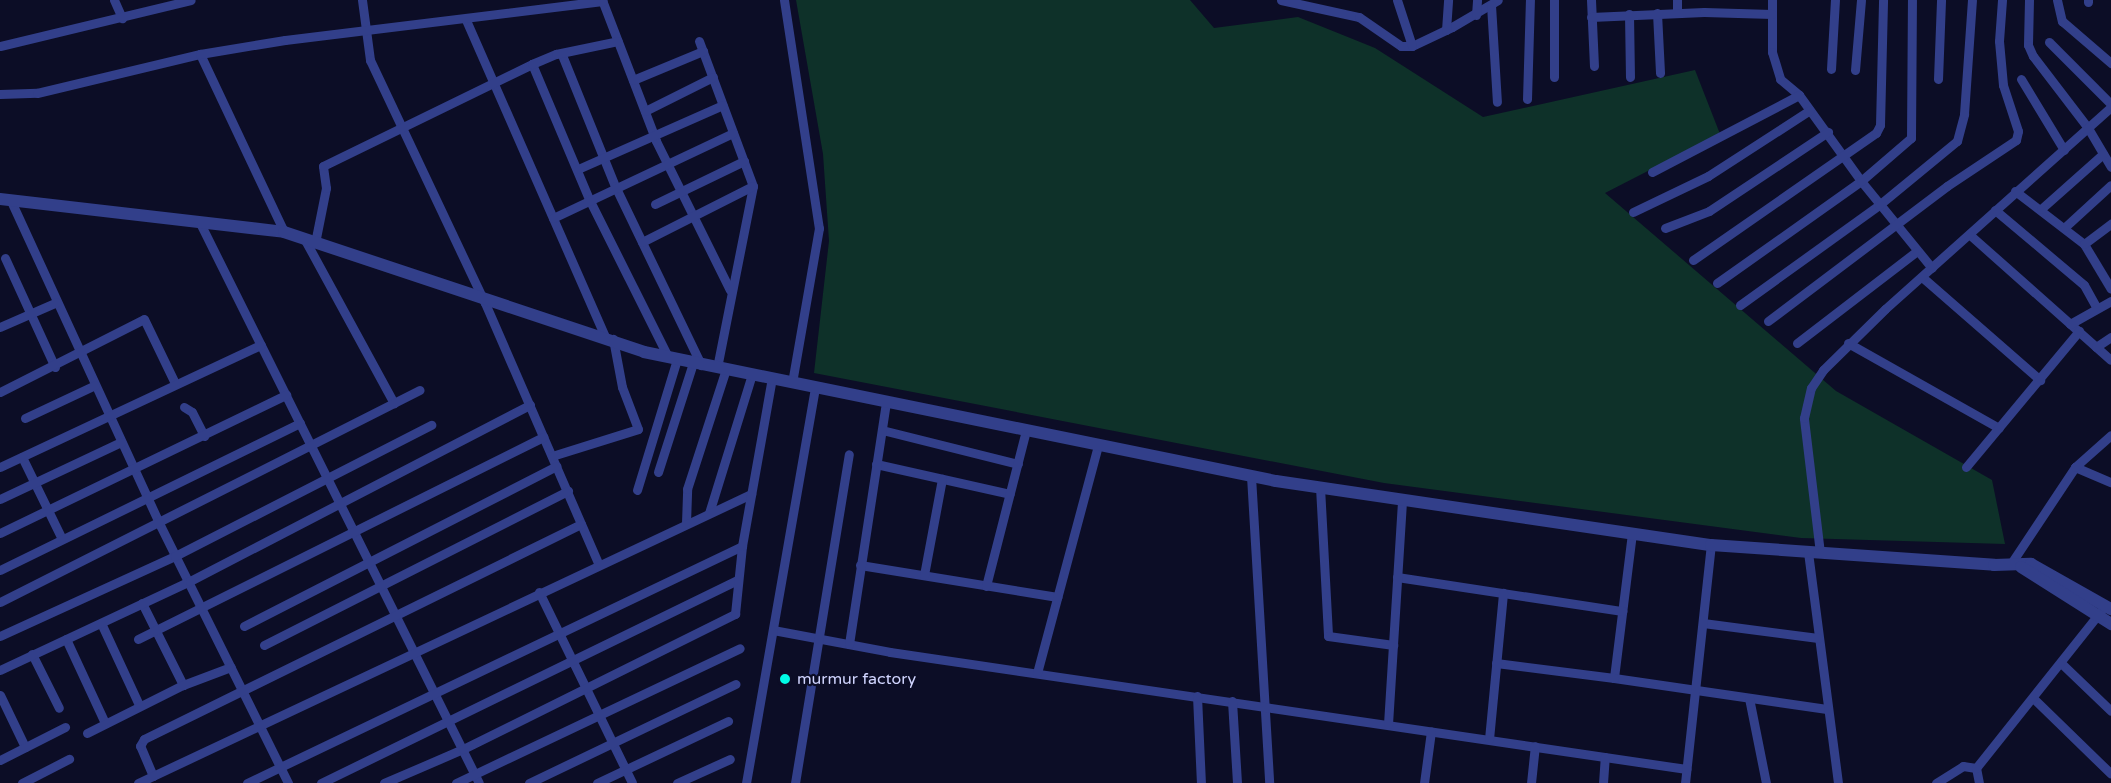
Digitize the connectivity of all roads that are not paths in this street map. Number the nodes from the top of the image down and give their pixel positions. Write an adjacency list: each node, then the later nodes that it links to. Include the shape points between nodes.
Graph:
1 (114, 0): 33 (street)
2 (192, 0): 33 (street)
3 (362, 0): 36 (street)
4 (784, 0): 138 (street, via 819,228)
5 (1281, 0): 41 (street, via 1324,8 1341,16 1354,15 1401,46)
6 (1397, 0): 41 (street)
7 (1448, 0): 35 (street)
8 (1477, 0): 31 (street)
9 (1530, 0): 60 (street)
10 (1554, 0): 52 (street)
11 (1592, 0): 32 (street)
12 (1677, 0): 26 (street)
13 (1705, 0): 27 (street)
14 (1772, 0): 30 (street)
15 (1835, 0): 48 (street)
16 (1861, 0): 49 (street)
17 (1883, 0): 73 (street, via 1880,125)
18 (1912, 0): 80 (street, via 1911,138)
19 (1941, 0): 54 (street)
20 (1972, 0): 89 (street, via 1964,114 1957,141)
21 (2002, 0): 97 (street, via 1999,41 2003,85 2018,131 2016,140)
22 (2029, 0): 66 (street, via 2030,51)
23 (2057, 0): 45 (street, via 2058,14 2067,27)
24 (603, 1): 34 (street); 37 (street)
25 (1495, 2): 31 (street); 61 (street)
26 (1677, 12): 27 (street); 28 (street)
27 (1704, 12): 30 (street)
28 (1657, 13): 29 (street); 50 (street)
29 (1629, 14): 32 (street); 53 (street)
30 (1772, 14): 59 (street, via 1773,67)
31 (1476, 15): 35 (street)
32 (1591, 17): 47 (street)
33 (122, 18): 40 (street)
34 (466, 20): 36 (street); 57 (street)
35 (1446, 30): 41 (street)
36 (368, 31): 43 (street); 67 (street, via 370,60)
37 (618, 41): 44 (street); 56 (street)
38 (699, 41): 42 (street)
39 (2049, 42): 63 (street)
40 (0, 46)
41 (1412, 46)
42 (703, 51): 51 (street); 56 (street)
43 (200, 54): 58 (street, via 37,93); 100 (street)
44 (562, 55): 46 (street); 74 (street)
45 (2111, 63)
46 (532, 64): 57 (street); 78 (street)
47 (1594, 66)
48 (1831, 69)
49 (1855, 70)
50 (1660, 73)
51 (712, 77): 62 (street); 65 (street)
52 (1554, 77)
53 (1630, 77)
54 (1938, 79)
55 (2021, 79): 71 (street)
56 (633, 80): 65 (street)
57 (494, 84): 67 (street); 93 (street)
58 (0, 94)
59 (1799, 95): 64 (street); 79 (street)
60 (1527, 99)
61 (1497, 102)
62 (723, 105): 69 (street); 70 (street)
63 (2111, 106): 66 (street)
64 (1810, 110): 68 (street); 92 (street, via 1708,176)
65 (645, 111): 70 (street)
66 (2088, 128): 71 (street); 72 (street)
67 (403, 130): 102 (street, via 323,166 326,188); 113 (street)
68 (1828, 132): 73 (street); 99 (street, via 1709,211)
69 (733, 133): 75 (street); 76 (street)
70 (654, 134): 74 (street); 76 (street)
71 (2064, 150): 85 (street)
72 (2103, 154): 77 (street); 90 (street)
73 (1845, 156): 80 (street); 107 (street)
74 (602, 157): 78 (street); 82 (street)
75 (744, 161): 83 (street); 84 (street)
76 (667, 162): 82 (street); 84 (street)
77 (2111, 167)
78 (578, 169): 86 (street)
79 (1652, 172)
80 (1861, 181): 89 (street); 110 (street)
81 (2111, 185): 98 (street)
82 (615, 186): 86 (street); 103 (street)
83 (753, 186): 94 (street); 112 (street)
84 (681, 191): 88 (street); 94 (street)
85 (2015, 191): 90 (street); 91 (street)
86 (589, 199): 93 (street); 130 (street)
87 (5, 200): 96 (street); 115 (street)
88 (655, 204)
89 (1879, 205): 97 (street); 116 (street)
90 (2041, 209): 98 (street)
91 (1995, 210): 101 (street); 117 (street, via 2084,285)
92 (1633, 212)
93 (553, 218): 124 (street)
94 (694, 218): 103 (street); 112 (street)
95 (2111, 224): 104 (street)
96 (201, 225): 100 (street); 127 (street)
97 (1895, 225): 105 (street); 119 (street)
98 (2065, 226): 104 (street)
99 (1665, 228)
100 (284, 232): 102 (street)
101 (1970, 235): 108 (street); 120 (street)
102 (310, 241): 113 (street); 146 (street)
103 (642, 242): 132 (street)
104 (2084, 244): 111 (street)
105 (1917, 251): 108 (street); 125 (street)
106 (5, 258): 118 (street)
107 (1693, 260)
108 (1932, 268): 109 (street)
109 (1922, 277): 126 (street); 137 (street)
110 (1717, 283)
111 (2111, 289)
112 (730, 290): 134 (street)
113 (484, 300): 124 (street); 147 (street)
114 (2111, 301): 117 (street)
115 (57, 302): 118 (street); 129 (street)
116 (1740, 305)
117 (2097, 308): 120 (street)
118 (30, 314): 121 (street); 133 (street)
119 (1768, 321)
120 (2070, 324): 122 (street)
121 (0, 327)
122 (2079, 331): 128 (street); 137 (street)
123 (2111, 337): 128 (street)
124 (609, 338): 130 (street); 163 (street, via 639,429)
125 (1797, 343)
126 (1848, 343): 153 (street); 198 (street, via 1811,388 1805,410)
127 (261, 345): 139 (street); 144 (street)
128 (2096, 347): 131 (street)
129 (81, 354): 133 (street); 139 (street, via 80,350 144,319); 140 (street)
130 (672, 358): 132 (street); 179 (street)
131 (2111, 360)
132 (697, 364): 134 (street); 172 (street)
133 (55, 366): 143 (street)
134 (721, 368): 135 (street); 189 (street, via 687,489)
135 (752, 374): 136 (street); 188 (street)
136 (772, 378): 138 (street); 181 (street)
137 (2040, 380): 153 (street)
138 (792, 382): 141 (street)
139 (175, 383): 149 (street)
140 (95, 385): 149 (street); 150 (street)
141 (815, 387): 145 (street); 224 (street)
142 (420, 390): 146 (street)
143 (0, 392)
144 (286, 395): 151 (street); 157 (street)
145 (886, 401): 154 (street); 155 (street)
146 (394, 403): 160 (street)
147 (530, 405): 158 (street); 186 (street)
148 (184, 407): 157 (street, via 192,412)
149 (108, 413): 159 (street); 164 (street)
150 (25, 418)
151 (300, 423): 160 (street); 183 (street)
152 (431, 425): 173 (street)
153 (1999, 428): 169 (street)
154 (882, 430): 165 (street); 166 (street)
155 (1026, 430): 161 (street); 166 (street)
156 (2111, 435): 170 (street)
157 (204, 436): 171 (street)
158 (544, 437): 163 (street); 192 (street)
159 (122, 442): 171 (street); 176 (street)
160 (311, 444): 173 (street); 191 (street)
161 (1098, 445): 174 (street); 213 (street)
162 (849, 454): 228 (street)
163 (552, 456): 167 (street)
164 (22, 457): 168 (street); 176 (street)
165 (876, 464): 175 (street); 202 (street)
166 (1018, 464): 182 (street)
167 (556, 466): 180 (street); 200 (street)
168 (0, 467)
169 (1966, 467)
170 (2075, 467): 177 (street); 203 (street)
171 (134, 470): 183 (street); 187 (street)
172 (658, 472)
173 (327, 476): 186 (street); 199 (street)
174 (1251, 476): 178 (street); 257 (street)
175 (942, 479): 182 (street); 205 (street)
176 (33, 482): 184 (street); 187 (street)
177 (2111, 482)
178 (1320, 487): 185 (street); 234 (street, via 1328,636)
179 (637, 490)
180 (568, 491): 190 (street); 209 (street)
181 (751, 494): 188 (street); 197 (street)
182 (1010, 494): 210 (street)
183 (147, 497): 191 (street); 195 (street)
184 (0, 499)
185 (1402, 500): 194 (street); 206 (street)
186 (341, 504): 192 (street); 208 (street)
187 (46, 510): 193 (street); 195 (street)
188 (709, 513): 189 (street)
189 (686, 523): 201 (street)
190 (581, 524): 201 (street); 219 (street)
191 (160, 525): 199 (street); 214 (street)
192 (355, 532): 200 (street); 216 (street)
193 (0, 533)
194 (1632, 533): 196 (street); 218 (street)
195 (62, 539): 204 (street)
196 (1711, 545): 198 (street); 221 (street)
197 (742, 546): 207 (street); 226 (street)
198 (1814, 552): 203 (street); 229 (street)
199 (175, 556): 208 (street); 227 (street)
200 (369, 560): 209 (street); 223 (street)
201 (598, 563): 211 (street)
202 (860, 565): 205 (street); 232 (street)
203 (2016, 566): 217 (street, via 2031,564 2052,573)
204 (0, 570)
205 (924, 575): 210 (street)
206 (1397, 577): 212 (street); 234 (street)
207 (738, 580): 238 (street); 247 (street, via 735,614)
208 (190, 581): 215 (street); 216 (street)
209 (381, 586): 219 (street); 233 (street)
210 (986, 586): 213 (street)
211 (538, 592): 226 (street); 236 (street)
212 (1503, 593): 218 (street); 239 (street)
213 (1057, 597): 243 (street)
214 (0, 602)
215 (142, 603): 220 (street); 225 (street)
216 (201, 608): 225 (street); 241 (street)
217 (2105, 609): 222 (street); 240 (street)
218 (1622, 610): 244 (street)
219 (395, 613): 236 (street); 248 (street)
220 (101, 623): 230 (street); 256 (street)
221 (1703, 623): 229 (street); 249 (street)
222 (2111, 624)
223 (244, 626)
224 (774, 630): 228 (street); 299 (street)
225 (156, 631): 231 (street); 246 (street)
226 (559, 633): 238 (street); 250 (street)
227 (1, 635)
228 (818, 638): 232 (street); 300 (street)
229 (1818, 638): 259 (street)
230 (66, 639): 237 (street); 263 (street)
231 (138, 639)
232 (849, 644): 243 (street)
233 (264, 645)
234 (1393, 645): 266 (street)
235 (740, 648): 261 (street)
236 (415, 653): 250 (street); 265 (street)
237 (32, 654): 242 (street); 258 (street)
238 (572, 661): 247 (street); 264 (street)
239 (1496, 663): 244 (street); 270 (street)
240 (2061, 663): 254 (street); 260 (street)
241 (231, 667): 246 (street); 248 (street)
242 (0, 670)
243 (1037, 672): 252 (street)
244 (1614, 678): 249 (street)
245 (736, 684): 271 (street)
246 (183, 685): 256 (street)
247 (586, 688): 261 (street); 274 (street)
248 (243, 690): 265 (street); 285 (street, via 144,739 140,746)
249 (1695, 690): 253 (street); 282 (street)
250 (435, 693): 264 (street); 280 (street)
251 (0, 695): 273 (street)
252 (1197, 696): 255 (street); 301 (street)
253 (1749, 698): 259 (street); 308 (street)
254 (2034, 699): 279 (street); 284 (street)
255 (1232, 701): 257 (street); 302 (street)
256 (140, 705): 263 (street)
257 (1264, 706): 266 (street); 303 (street)
258 (59, 708)
259 (1827, 710): 309 (street)
260 (2111, 711)
261 (600, 714): 271 (street); 283 (street)
262 (728, 722): 281 (street)
263 (105, 723): 269 (street)
264 (450, 723): 274 (street); 291 (street)
265 (259, 724): 280 (street); 285 (street)
266 (1388, 724): 268 (street)
267 (65, 727): 273 (street)
268 (1431, 731): 270 (street); 304 (street)
269 (87, 733)
270 (1489, 740): 272 (street)
271 (614, 742): 281 (street); 295 (street)
272 (1535, 746): 275 (street); 305 (street)
273 (25, 747): 278 (street)
274 (463, 749): 283 (street); 292 (street)
275 (1605, 757): 282 (street); 306 (street)
276 (69, 759): 287 (street)
277 (730, 759): 298 (street)
278 (0, 760)
279 (1976, 768): 286 (street, via 1963,766); 310 (street)
280 (281, 769): 289 (street); 290 (street)
281 (626, 769): 296 (street); 297 (street)
282 (1686, 769): 307 (street)
283 (475, 774): 293 (street); 294 (street)
284 (2111, 774)
285 (153, 776): 288 (street)
286 (1940, 782)
287 (22, 783)
288 (138, 783)
289 (247, 783)
290 (288, 783)
291 (321, 783)
292 (384, 783)
293 (456, 783)
294 (479, 783)
295 (529, 783)
296 (597, 783)
297 (632, 783)
298 (677, 783)
299 (746, 783)
300 (795, 783)
301 (1201, 783)
302 (1237, 783)
303 (1269, 783)
304 (1424, 783)
305 (1531, 783)
306 (1603, 783)
307 (1685, 783)
308 (1766, 783)
309 (1838, 783)
310 (1979, 783)

